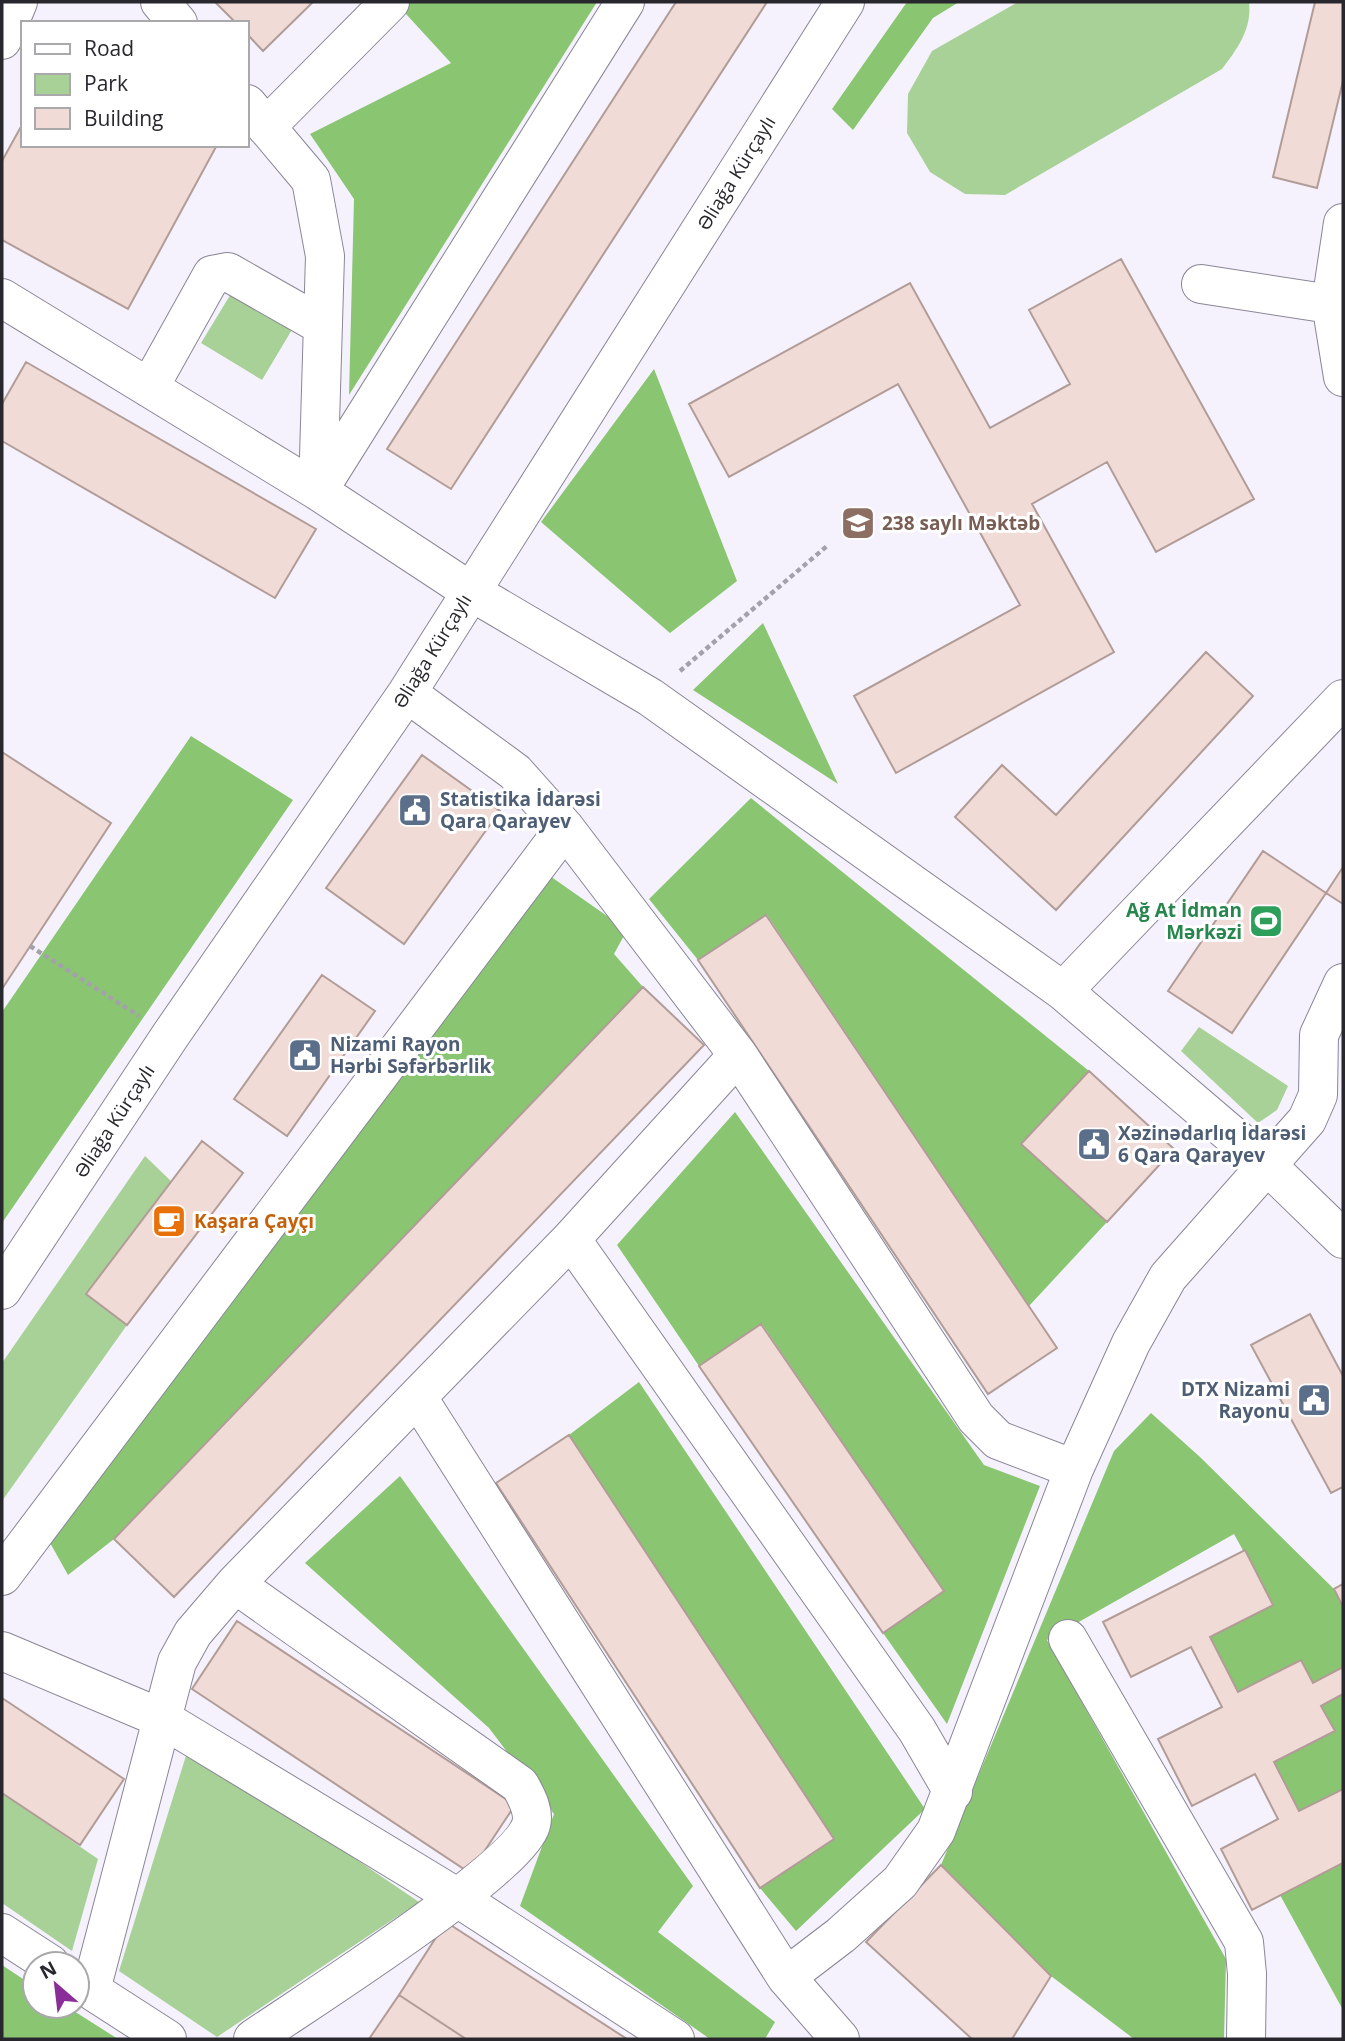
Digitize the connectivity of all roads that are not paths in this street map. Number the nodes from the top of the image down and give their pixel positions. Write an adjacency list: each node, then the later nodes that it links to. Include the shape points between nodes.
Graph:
1 (18, 2): 7 (street)
2 (160, 2): 6 (street)
3 (390, 2): 8 (street)
4 (625, 2): 16 (street)
5 (845, 2): 17 (street, Əliağa Kürçaylı)
6 (176, 21)
7 (2, 40)
8 (256, 116): 13 (street, via 311,180 325,256)
9 (1343, 223): 12 (street)
10 (1201, 284): 12 (street)
11 (2, 298): 15 (street)
12 (1337, 304): 14 (street)
13 (323, 326): 15 (street, via 228,272 212,275); 16 (street)
14 (1343, 377)
15 (149, 388): 16 (street)
16 (318, 491): 17 (street)
17 (470, 591): 18 (street, Əliağa Kürçaylı); 22 (street, via 650,697)
18 (407, 693): 20 (street, via 515,772); 27 (street, Əliağa Kürçaylı, via 170,1036)
19 (1343, 699): 22 (street)
20 (565, 828): 23 (street); 30 (street)
21 (1343, 983): 24 (street, via 1319,1035 1318,1095 1307,1120)
22 (1063, 991): 24 (street)
23 (738, 1055): 25 (street); 29 (street, via 976,1418 998,1440)
24 (1268, 1166): 26 (street); 29 (street, via 1168,1278 1130,1343)
25 (570, 1239): 28 (street); 35 (street, via 917,1730)
26 (1343, 1239)
27 (2, 1290)
28 (418, 1398): 31 (street); 40 (street)
29 (1074, 1469): 35 (street)
30 (2, 1576)
31 (235, 1584): 34 (street, via 193,1633 177,1662); 36 (street, via 520,1785 530,1802 531,1824 519,1843)
32 (1069, 1639): 46 (street, via 1244,1942)
33 (2, 1651): 34 (street)
34 (161, 1718): 36 (street); 39 (street)
35 (953, 1792): 40 (street, via 936,1831 900,1882)
36 (458, 1898): 43 (street); 44 (street)
37 (2, 1933): 38 (street)
38 (28, 1950)
39 (91, 1962)
40 (786, 1977): 45 (street)
41 (91, 1990): 42 (street)
42 (167, 2039)
43 (253, 2039)
44 (675, 2039)
45 (840, 2039)
46 (1246, 2039)

